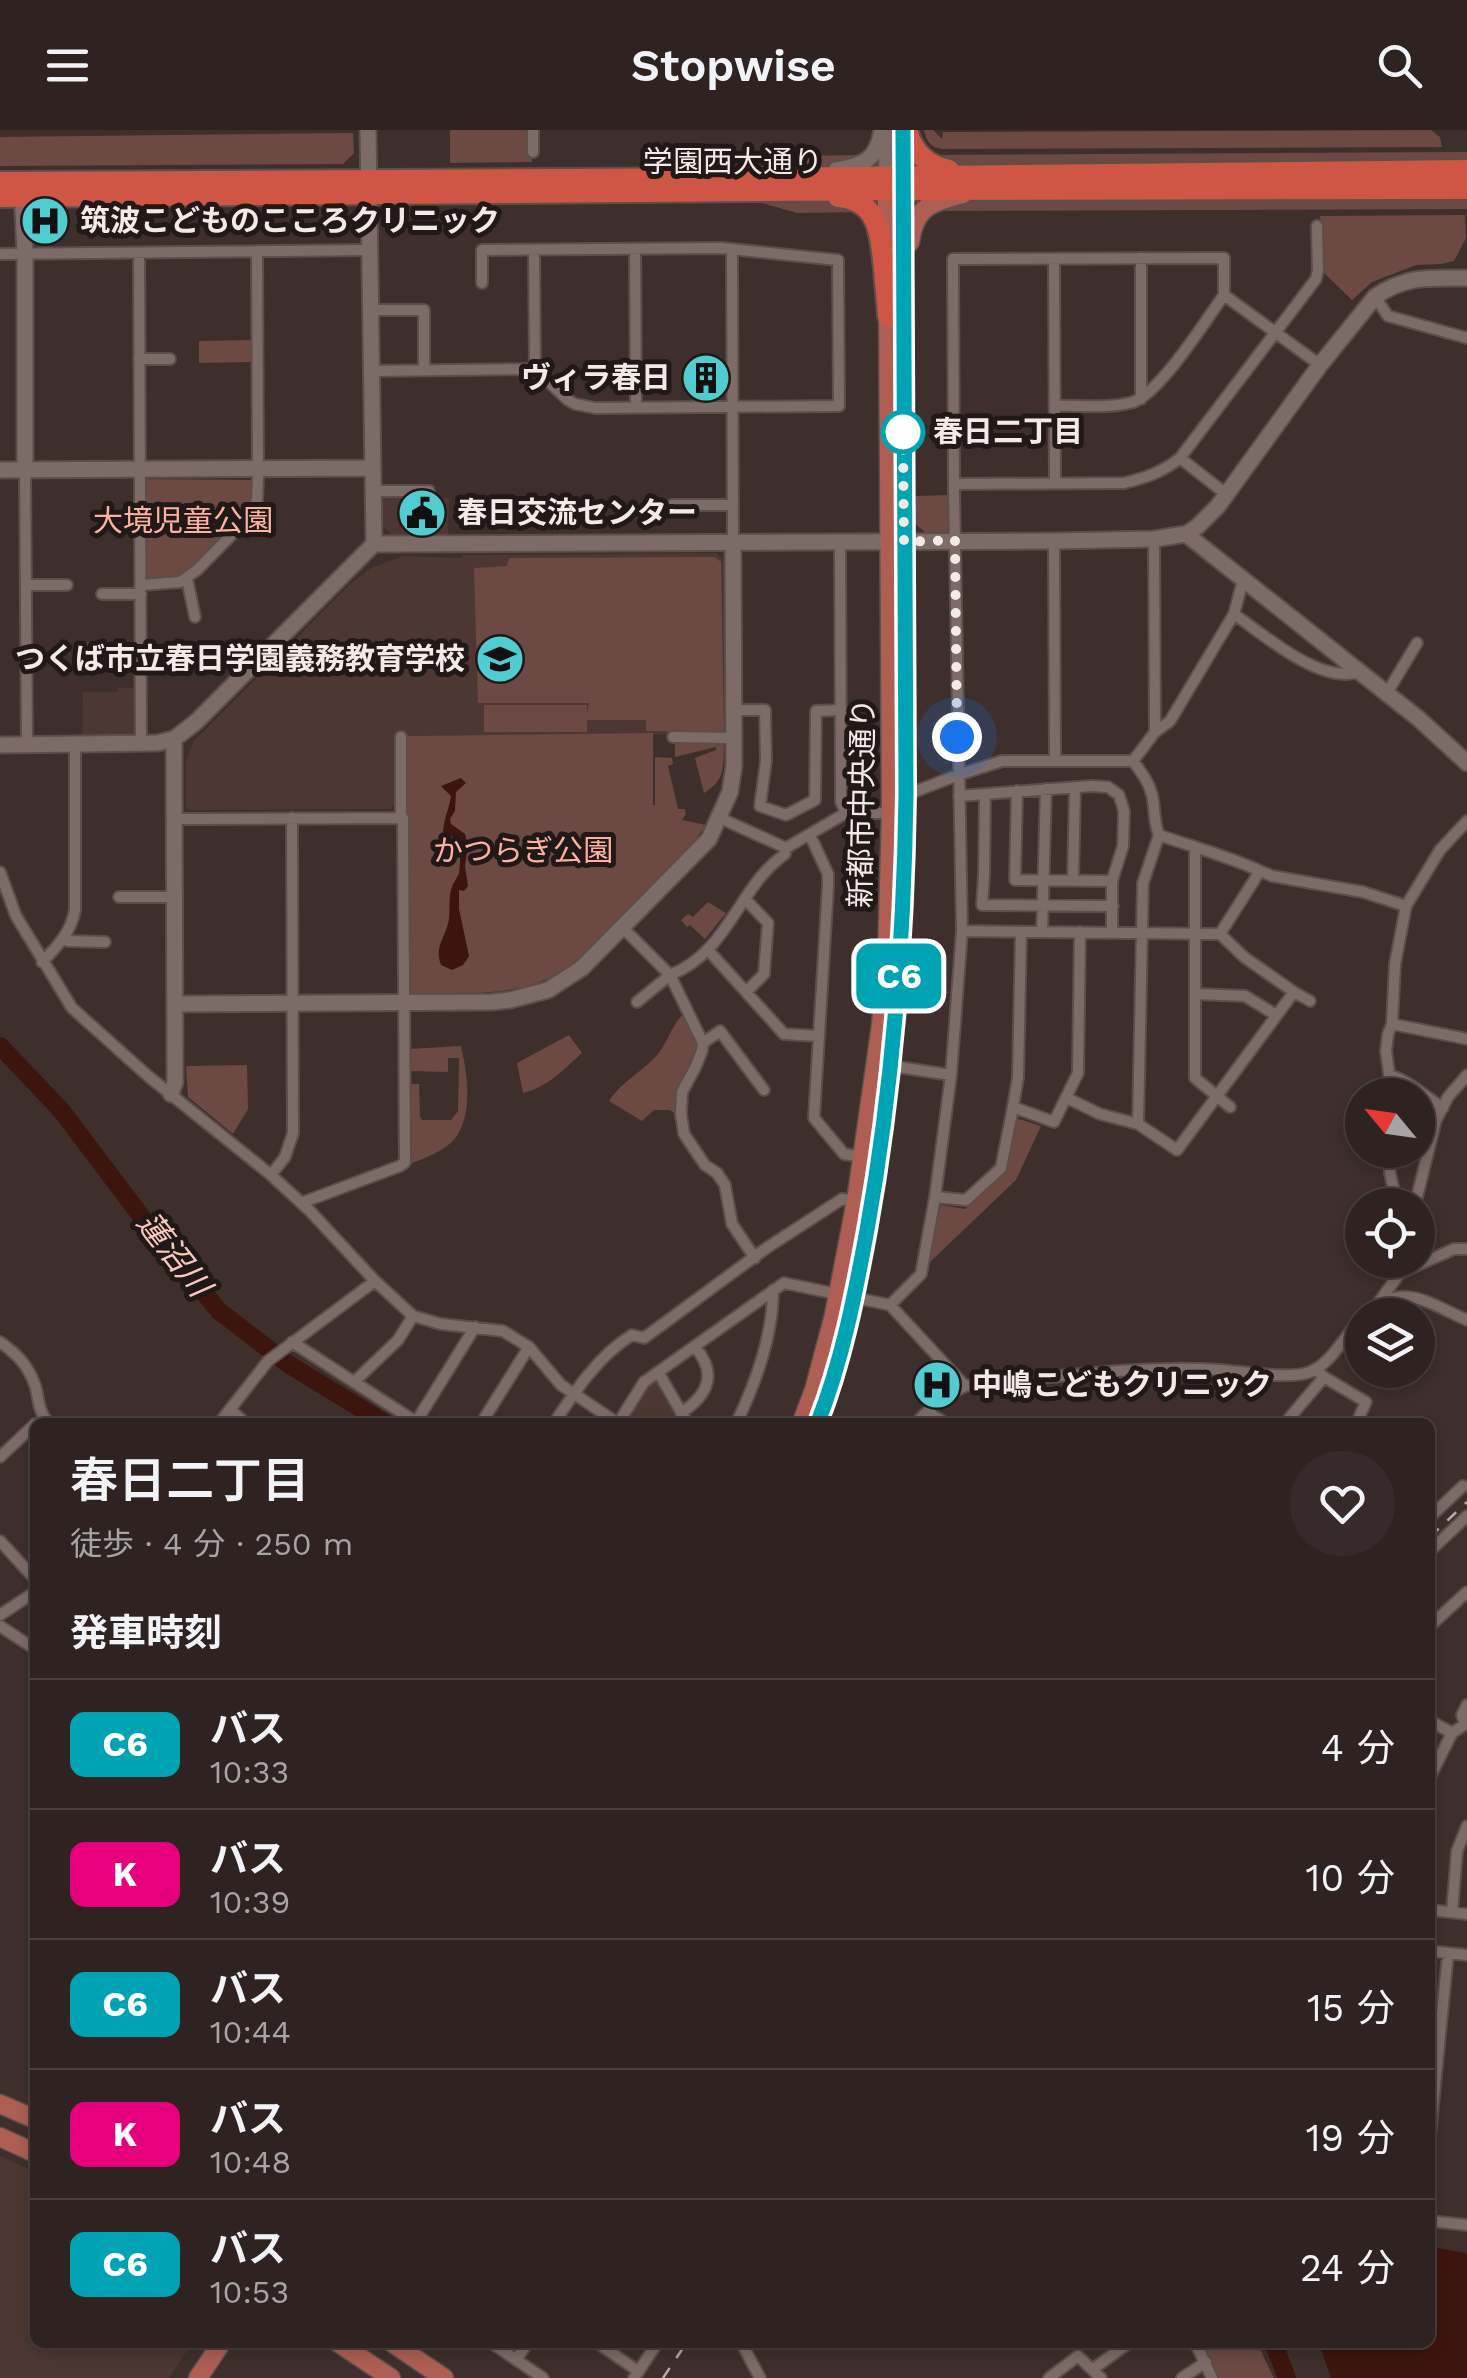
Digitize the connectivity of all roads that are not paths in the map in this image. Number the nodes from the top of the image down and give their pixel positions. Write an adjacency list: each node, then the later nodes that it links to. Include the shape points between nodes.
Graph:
1 (368, 130): 11 (street)
2 (534, 130): 5 (street)
3 (884, 130): 8 (street); 10 (street, via 865,163 802,172)
4 (905, 130): 8 (street); 9 (highway, via 927,162)
5 (534, 152)
6 (1467, 170): 9 (highway, 学園西大通り)
7 (0, 182): 12 (highway, 学園西大通り)
8 (895, 183): 9 (highway, 学園西大通り); 10 (highway, 学園西大通り); 31 (main road, 新都市中央通り)
9 (973, 183): 13 (highway, 学園西大通り); 31 (main road, via 931,204 912,226)
10 (783, 185): 11 (highway, 学園西大通り); 31 (highway, via 800,198 850,198 869,210)
11 (368, 187): 12 (highway, 学園西大通り); 17 (street)
12 (22, 189): 14 (highway, 学園西大通り); 21 (street)
13 (1467, 189)
14 (0, 197)
15 (1317, 226): 32 (street, via 1316,278)
16 (635, 249): 18 (street); 19 (street); 43 (street)
17 (369, 250): 20 (street); 30 (street)
18 (534, 250): 27 (street, via 482,250); 37 (street)
19 (732, 250): 42 (street); 42 (street, via 838,260 838,406)
20 (257, 251): 22 (street); 45 (street)
21 (24, 252): 22 (street); 23 (street); 49 (street)
22 (138, 252): 34 (street)
23 (0, 254)
24 (1054, 258): 25 (street); 41 (street); 51 (street, via 952,259)
25 (1141, 258): 28 (street, via 1224,258); 40 (street)
26 (1467, 278): 29 (street, via 1408,280)
27 (482, 283)
28 (1224, 295): 32 (street); 40 (street)
29 (1375, 297): 33 (street, via 1388,316); 36 (street)
30 (370, 310): 38 (street, via 424,310); 39 (street)
31 (895, 317): 62 (main road, 新都市中央通り)
32 (1276, 332): 36 (street); 44 (street)
33 (1467, 338)
34 (139, 359): 35 (street); 47 (street)
35 (170, 359)
36 (1320, 365): 54 (street)
37 (535, 368): 38 (street); 43 (street, via 575,404)
38 (424, 370): 39 (street)
39 (371, 371): 46 (street)
40 (1141, 399): 41 (street)
41 (1054, 406): 50 (street)
42 (732, 407): 43 (street); 56 (street)
43 (636, 408)
44 (1180, 458): 50 (street, via 1124,484); 54 (street)
45 (258, 468): 46 (street); 47 (street); 65 (street, via 252,514)
46 (372, 468): 52 (street)
47 (140, 469): 49 (street); 69 (street)
48 (0, 470): 49 (street)
49 (25, 470): 67 (street)
50 (1055, 483): 51 (street)
51 (954, 484): 59 (street)
52 (373, 491): 53 (street); 64 (street)
53 (428, 491)
54 (1226, 494): 57 (street)
55 (672, 505): 56 (street)
56 (732, 505): 63 (street)
57 (1186, 534): 58 (street); 66 (street)
58 (1154, 539): 60 (street); 80 (street)
59 (955, 540): 60 (street); 62 (street); 92 (street)
60 (1054, 541): 89 (street)
61 (840, 542): 62 (street); 63 (street); 79 (street)
62 (897, 542): 97 (main road, 新都市中央通り); 100 (main road, 新都市中央通り)
63 (732, 543): 64 (street); 78 (street)
64 (374, 544): 84 (street)
65 (187, 579): 69 (street); 72 (street)
66 (1243, 580): 71 (street); 76 (street)
67 (26, 584): 68 (street); 85 (street)
68 (67, 584)
69 (140, 590): 70 (street); 75 (street)
70 (102, 594)
71 (1234, 614): 76 (street, via 1289,653 1333,673); 80 (street, via 1170,721)
72 (195, 616)
73 (1417, 642): 77 (street)
74 (83, 648): 75 (street)
75 (141, 649): 86 (street)
76 (1359, 672): 77 (street)
77 (1386, 694): 91 (street)
78 (734, 710): 79 (street, via 765,710 760,806 786,815 815,800 816,711); 83 (street)
79 (841, 710): 99 (street)
80 (1155, 732): 90 (street)
81 (673, 736): 83 (street)
82 (401, 738): 102 (street)
83 (734, 738): 103 (street, via 733,778)
84 (174, 739): 86 (street); 104 (street)
85 (27, 745): 87 (street); 88 (street)
86 (141, 745): 88 (street)
87 (0, 746)
88 (75, 746): 130 (street, via 75,910)
89 (1055, 760): 90 (street); 92 (street, via 1002,761)
90 (1133, 761): 107 (street, via 1153,796)
91 (1467, 763)
92 (958, 775): 97 (street); 98 (street)
93 (1075, 787): 94 (street); 113 (street); 114 (street, via 1108,788 1118,795 1125,829)
94 (1046, 789): 95 (street); 112 (street)
95 (1017, 791): 96 (street); 112 (street, via 1016,880)
96 (985, 794): 98 (street); 118 (street, via 982,905)
97 (906, 795): 148 (main road, 新都市中央通り)
98 (960, 796): 122 (street)
99 (846, 813): 100 (street); 106 (street)
100 (891, 814): 161 (main road, 新都市中央通り, via 887,956)
101 (292, 818): 102 (street); 104 (street); 141 (street)
102 (401, 818): 139 (street)
103 (720, 818): 108 (street); 121 (street, via 709,839)
104 (174, 819): 116 (street)
105 (1467, 821): 120 (street, via 1440,850)
106 (810, 835): 108 (street); 145 (street, via 828,874)
107 (1159, 835): 109 (street); 127 (street, via 1143,883)
108 (786, 848): 117 (street)
109 (1195, 848): 110 (street); 128 (street)
110 (1260, 871): 120 (street); 129 (street)
111 (0, 872): 133 (street)
112 (1044, 880): 113 (street); 118 (street)
113 (1072, 881): 114 (street)
114 (1112, 881): 119 (street)
115 (119, 897): 116 (street)
116 (174, 897): 142 (street)
117 (746, 900): 132 (street); 135 (street, via 768,923 764,974)
118 (1043, 906): 119 (street); 124 (street)
119 (1112, 906): 126 (street)
120 (1406, 906): 144 (street, via 1394,964)
121 (623, 928): 134 (street); 139 (street, via 582,968 536,994 492,1002)
122 (962, 931): 123 (street); 149 (street)
123 (1021, 932): 124 (street); 158 (street)
124 (1042, 932): 125 (street)
125 (1080, 932): 126 (street); 156 (street, via 1078,1074)
126 (1112, 932): 127 (street)
127 (1142, 933): 128 (street); 160 (street)
128 (1195, 934): 129 (street); 137 (street)
129 (1220, 934): 136 (street)
130 (64, 939): 131 (street); 133 (street)
131 (106, 942)
132 (708, 950): 134 (street); 135 (street)
133 (42, 962): 154 (street, via 72,1008)
134 (670, 975): 140 (street); 147 (street)
135 (746, 992): 145 (street, via 784,1034)
136 (1294, 992): 138 (street); 143 (street)
137 (1197, 994): 143 (street, via 1245,996); 155 (street, via 1195,1078)
138 (1310, 1000)
139 (404, 1002): 141 (street); 166 (street, via 405,1162)
140 (637, 1002)
141 (292, 1003): 142 (street); 162 (street, via 293,1133)
142 (176, 1004): 154 (street)
143 (1276, 1015): 155 (street)
144 (1392, 1024): 146 (street); 150 (street)
145 (818, 1036): 161 (street, via 814,1118 844,1154)
146 (1467, 1040)
147 (702, 1043): 153 (street, via 720,1031); 168 (street, via 682,1092 684,1134 726,1185 732,1224)
148 (892, 1066): 149 (street); 173 (main road, 新都市中央通り, via 876,1180)
149 (951, 1075): 164 (street)
150 (1388, 1075): 152 (street); 159 (street)
151 (1467, 1076): 159 (street)
152 (1389, 1078)
153 (764, 1090)
154 (171, 1094): 162 (street)
155 (1218, 1096): 157 (street); 160 (street, via 1177,1150)
156 (1066, 1098): 158 (street, via 1054,1122); 160 (street)
157 (1230, 1106)
158 (1013, 1108): 164 (street, via 1000,1168 966,1200)
159 (1443, 1108): 163 (street)
160 (1138, 1124)
161 (864, 1157): 165 (main road, 新都市中央通り)
162 (271, 1175): 166 (street)
163 (1419, 1188)
164 (935, 1197): 175 (street, via 921,1274)
165 (856, 1201): 168 (street, via 842,1199); 173 (main road, 新都市中央通り)
166 (301, 1203): 171 (street)
167 (1467, 1249): 169 (street)
168 (755, 1258): 189 (street, via 644,1338 623,1341)
169 (1435, 1258)
170 (1397, 1278): 174 (street)
171 (375, 1281): 177 (street); 182 (street)
172 (773, 1290): 173 (street, via 784,1283); 184 (street); 202 (street, via 756,1382)
173 (846, 1297): 175 (street); 203 (main road, 新都市中央通り, via 814,1390)
174 (1381, 1298)
175 (890, 1305): 188 (street)
176 (1435, 1306): 178 (street)
177 (413, 1316): 179 (street); 187 (street)
178 (1467, 1320)
179 (475, 1327): 183 (street, via 503,1331); 196 (street)
180 (1345, 1338): 186 (street)
181 (0, 1342): 192 (street, via 20,1356)
182 (289, 1345): 187 (street); 190 (street)
183 (528, 1347): 189 (street); 197 (street)
184 (695, 1347): 185 (street); 201 (street, via 707,1366 707,1386)
185 (658, 1372): 200 (street); 201 (street)
186 (1320, 1373): 188 (street, via 1202,1368); 206 (street); 207 (street, via 1366,1402)
187 (354, 1382): 195 (street)
188 (965, 1386): 191 (street)
189 (573, 1394): 198 (street); 199 (street)
190 (230, 1409): 193 (street); 194 (street)
191 (927, 1412): 204 (street); 205 (street)
192 (40, 1418)
193 (223, 1418)
194 (240, 1418)
195 (410, 1418)
196 (418, 1418)
197 (484, 1418)
198 (558, 1418)
199 (612, 1418)
200 (621, 1418)
201 (684, 1418)
202 (739, 1418)
203 (816, 1418)
204 (921, 1418)
205 (937, 1418)
206 (1293, 1418)
207 (1359, 1418)
208 (30, 1431): 209 (street)
209 (0, 1457)
210 (1463, 1486): 211 (street)
211 (1435, 1512)
212 (1467, 1516): 214 (street)
213 (0, 1542): 215 (street)
214 (1435, 1545)
215 (30, 1575)
216 (1467, 1592): 219 (street)
217 (30, 1595): 218 (street)
218 (0, 1614)
219 (1435, 1621)
220 (0, 1626): 221 (street)
221 (30, 1646)
222 (1467, 1704): 223 (street)
223 (1466, 1723): 225 (street)
224 (1435, 1724): 225 (street)
225 (1452, 1733): 226 (street)
226 (1435, 1767)
227 (1467, 1826): 229 (street)
228 (1435, 1910): 229 (street)
229 (1452, 1912): 230 (street)
230 (1467, 1914)
231 (1435, 1952): 232 (street)
232 (1448, 1953): 233 (street); 234 (street)
233 (1467, 1955)
234 (1435, 2085)
235 (0, 2104): 236 (main road)
236 (30, 2117)
237 (0, 2137): 238 (main road)
238 (30, 2151)
239 (1435, 2222): 240 (street)
240 (1467, 2225)
241 (218, 2348): 256 (main road)
242 (345, 2348): 254 (main road)
243 (400, 2348): 257 (main road)
244 (499, 2348): 251 (street)
245 (524, 2348): 251 (street)
246 (603, 2348): 255 (street)
247 (654, 2348): 255 (street)
248 (744, 2348): 259 (street)
249 (1124, 2348): 253 (street)
250 (1198, 2348): 252 (street)
251 (516, 2360): 258 (street)
252 (1206, 2362): 261 (street); 262 (street)
253 (1097, 2374): 260 (street, via 1078,2356)
254 (379, 2375)
255 (636, 2375)
256 (198, 2378)
257 (444, 2378)
258 (543, 2378)
259 (760, 2378)
260 (1049, 2378)
261 (1182, 2378)
262 (1212, 2378)

